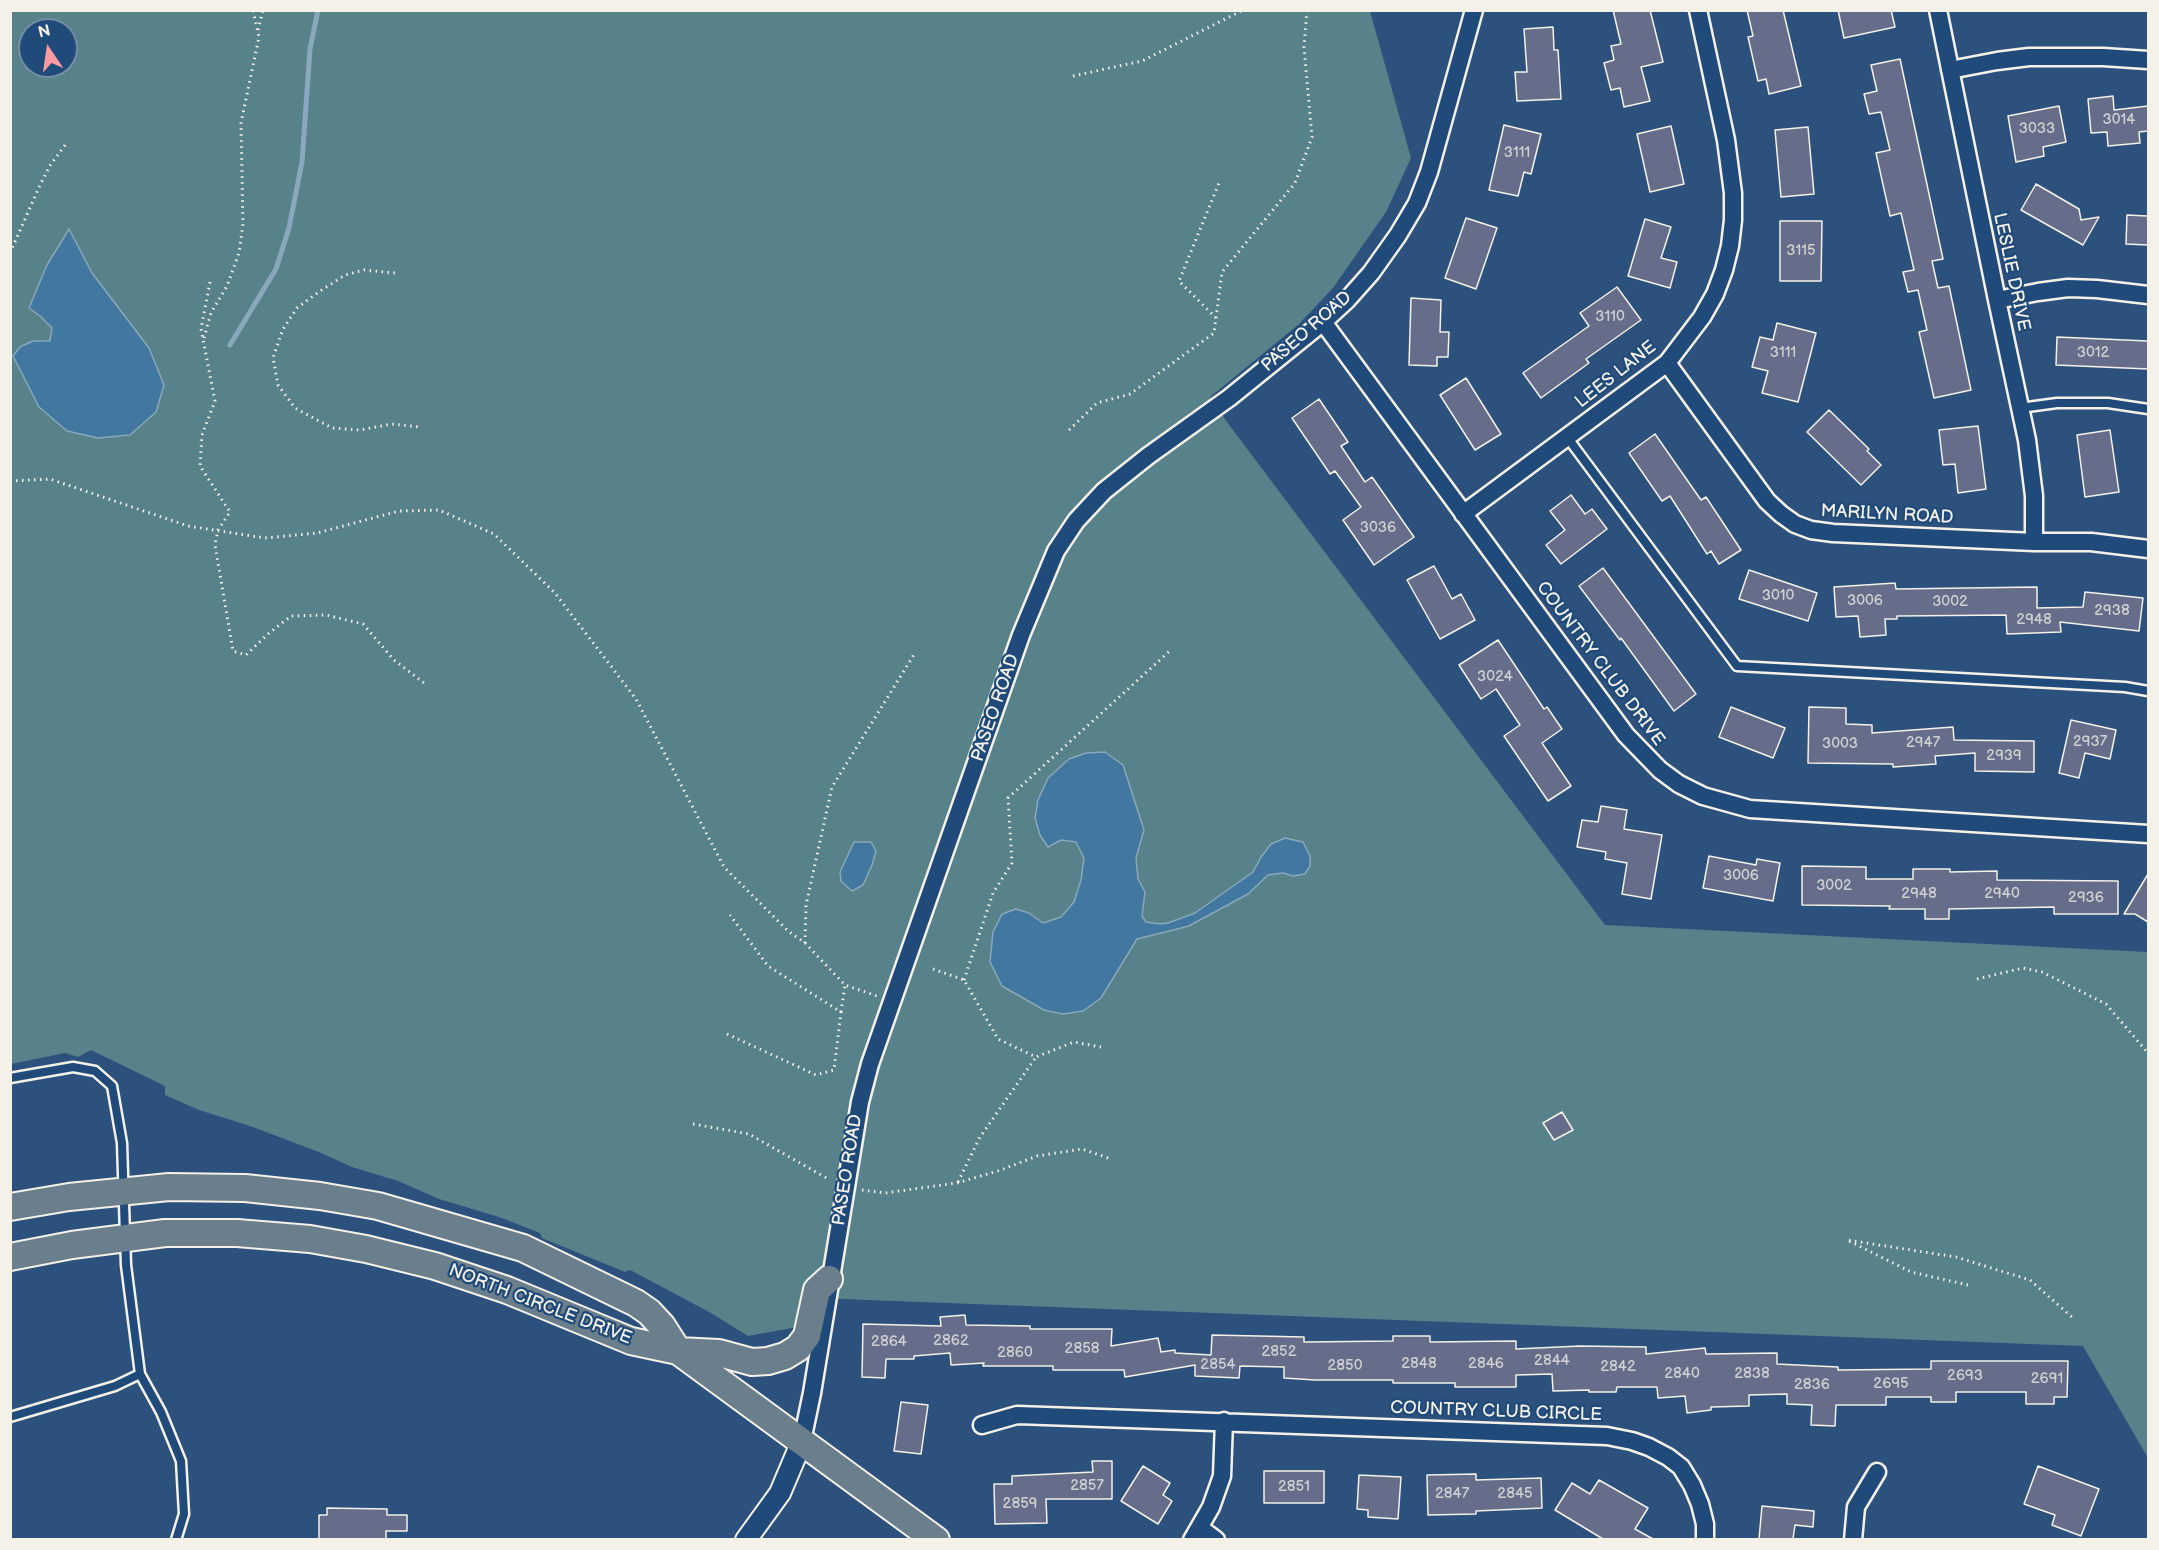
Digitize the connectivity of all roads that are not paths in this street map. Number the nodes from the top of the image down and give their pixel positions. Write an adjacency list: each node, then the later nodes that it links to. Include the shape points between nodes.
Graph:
1 (1474, 10): 8 (street, PASEO ROAD, via 1417,202 1371,273)
2 (1698, 10): 9 (street, LEES LANE, via 1726,140 1734,220 1715,294)
3 (1938, 10): 5 (street, LESLIE DRIVE)
4 (2148, 60): 5 (street, via 2029,57)
5 (1950, 70): 7 (street, LESLIE DRIVE)
6 (2148, 295): 7 (street, via 2068,288)
7 (1997, 300): 10 (street, LESLIE DRIVE)
8 (1323, 322): 13 (street, COUNTRY CLUB DRIVE); 23 (street, PASEO ROAD, via 1118,478 1088,508 1056,551 1021,635 891,1001 860,1102)
9 (1667, 363): 12 (street, LEES LANE); 14 (street, MARILYN ROAD, via 1767,501 1795,524 1833,533)
10 (2020, 408): 11 (lane, via 2108,403); 14 (street, LESLIE DRIVE, via 2031,467)
11 (2148, 409)
12 (1567, 437): 13 (street, LEES LANE); 16 (lane, via 1737,666 2125,687)
13 (1463, 514): 17 (street, COUNTRY CLUB DRIVE, via 1626,735 1660,770 1703,796 1758,810)
14 (2034, 542): 15 (street, MARILYN ROAD, via 2091,542)
15 (2148, 549)
16 (2148, 692)
17 (2148, 834)
18 (10, 1078): 19 (lane, via 73,1067 95,1071 112,1086 122,1143)
19 (123, 1192): 20 (main road, NORTH CIRCLE DRIVE); 21 (lane); 24 (main road, NORTH CIRCLE DRIVE, via 169,1187 277,1191 378,1206 447,1224 523,1248 636,1303 662,1326)
20 (10, 1207)
21 (125, 1238): 22 (main road, NORTH CIRCLE DRIVE); 24 (main road, NORTH CIRCLE DRIVE, via 165,1233 237,1233 310,1239 366,1249 435,1266 507,1290 631,1341); 25 (lane)
22 (10, 1257)
23 (829, 1279): 24 (main road, via 817,1290 807,1336 785,1356 752,1362 719,1353); 29 (street, PASEO ROAD)
24 (678, 1351): 29 (main road, NORTH CIRCLE DRIVE)
25 (140, 1374): 26 (lane, via 115,1386); 32 (lane, via 181,1461 184,1514)
26 (10, 1417)
27 (1224, 1421): 28 (street, COUNTRY CLUB CIRCLE, via 1017,1414); 31 (street, via 1222,1476); 36 (street, COUNTRY CLUB CIRCLE, via 1607,1436 1632,1441 1681,1467 1700,1504)
28 (982, 1425)
29 (802, 1441): 33 (street, PASEO ROAD, via 780,1493); 34 (main road, NORTH CIRCLE DRIVE)
30 (1877, 1472): 37 (street, via 1856,1507)
31 (1196, 1534): 35 (street)
32 (176, 1539)
33 (746, 1539)
34 (936, 1539)
35 (1216, 1539)
36 (1705, 1539)
37 (1852, 1539)

